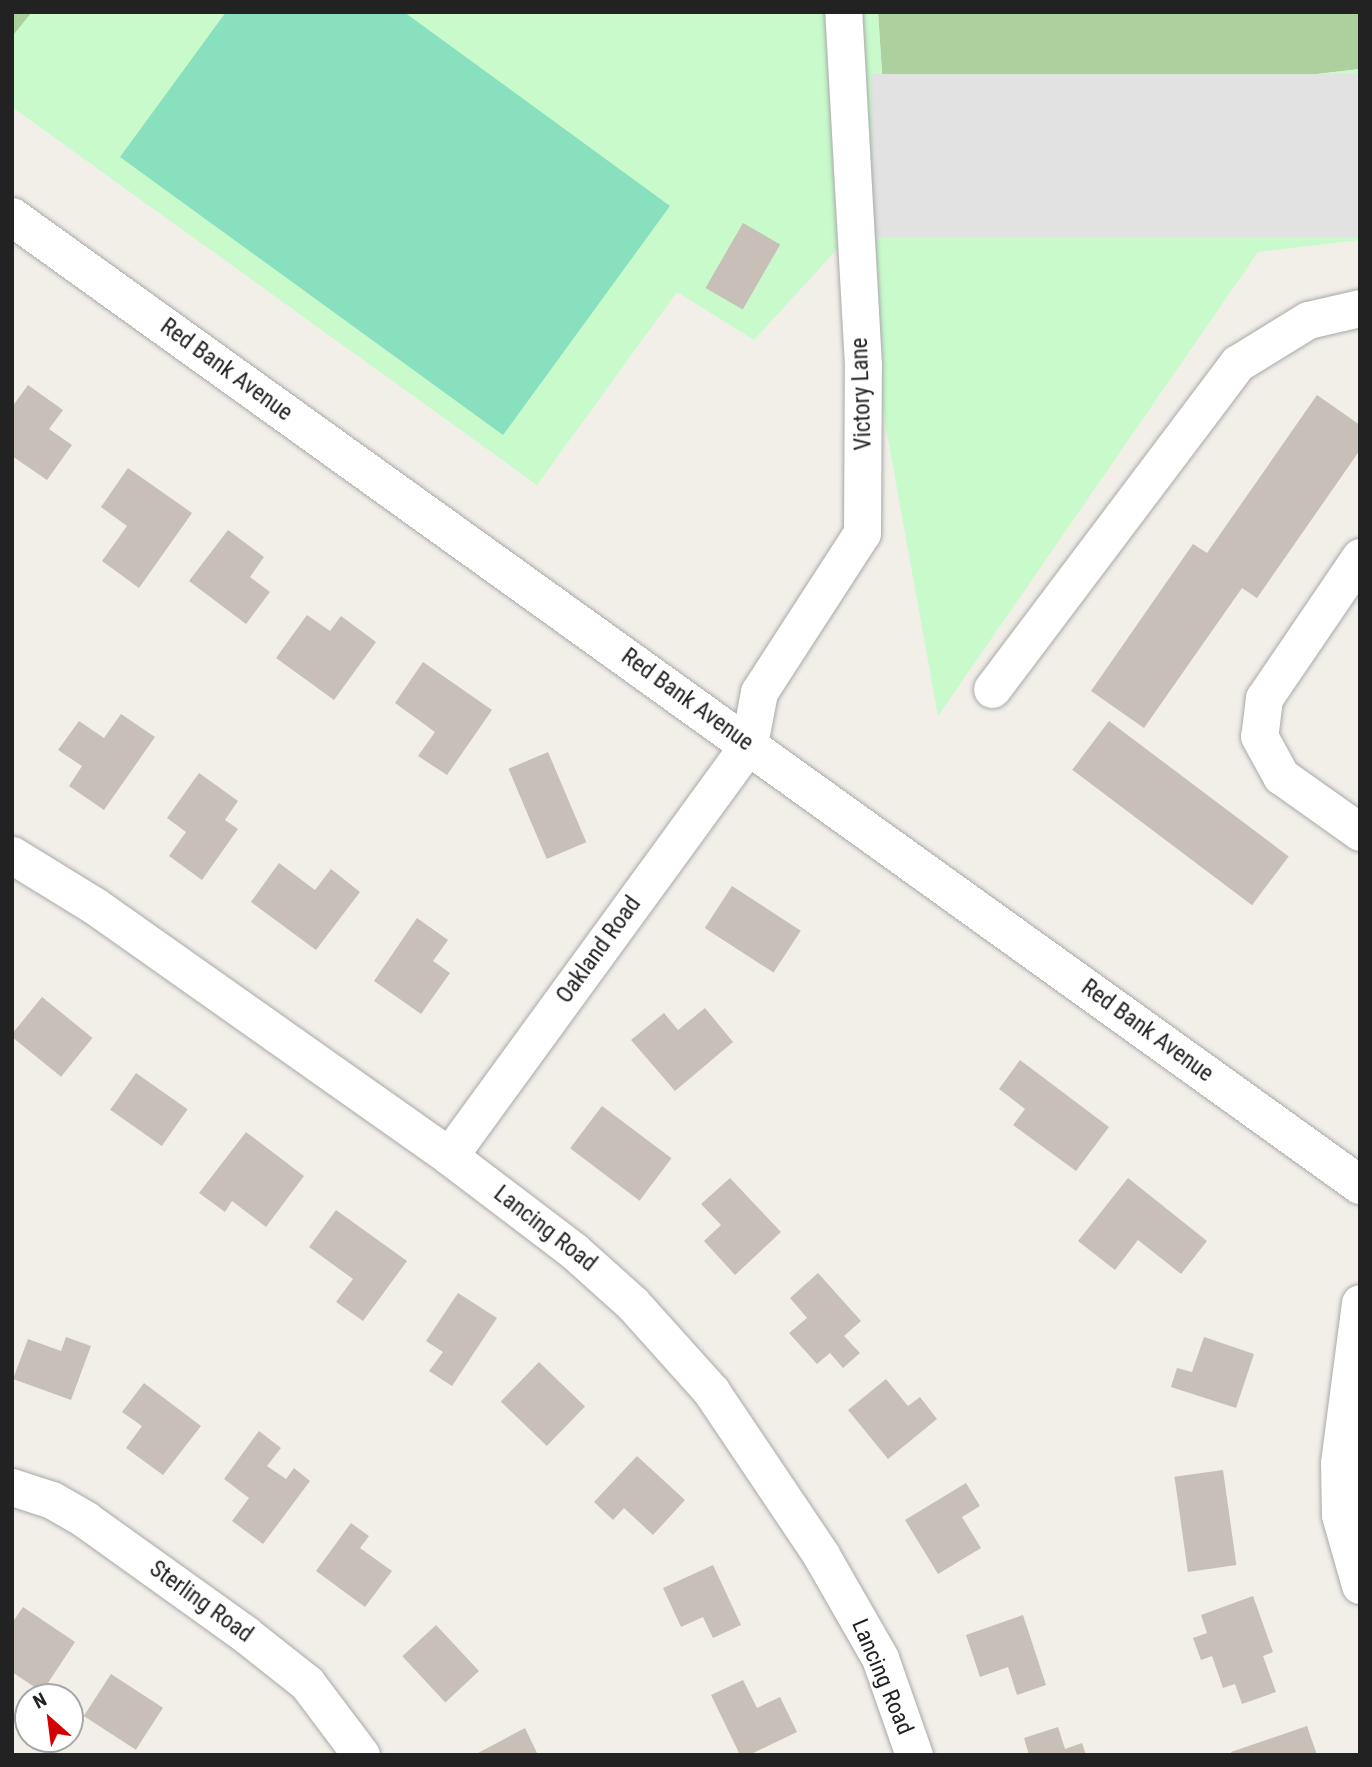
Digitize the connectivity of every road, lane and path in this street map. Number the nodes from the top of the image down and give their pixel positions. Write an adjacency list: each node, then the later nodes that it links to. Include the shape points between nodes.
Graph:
1 (843, 12): 6 (street, Victory Lane, via 863,365 863,526 856,546 759,692)
2 (12, 217): 6 (street, Red Bank Avenue)
3 (1360, 308): 5 (street, via 1308,320 1238,363)
4 (1360, 557): 7 (street, via 1264,698 1259,736 1281,776)
5 (992, 690)
6 (749, 744): 9 (street, Oakland Road); 10 (street, Red Bank Avenue)
7 (1360, 832)
8 (12, 855): 9 (street, Lancing Road, via 94,906)
9 (449, 1156): 15 (street, Lancing Road, via 604,1276 711,1391 862,1624 880,1658)
10 (1360, 1185)
11 (1360, 1303): 13 (street, via 1339,1463 1340,1515)
12 (12, 1487): 14 (street, Sterling Road, via 52,1500 86,1520 276,1658 307,1683)
13 (1360, 1585)
14 (361, 1755)
15 (914, 1755)

